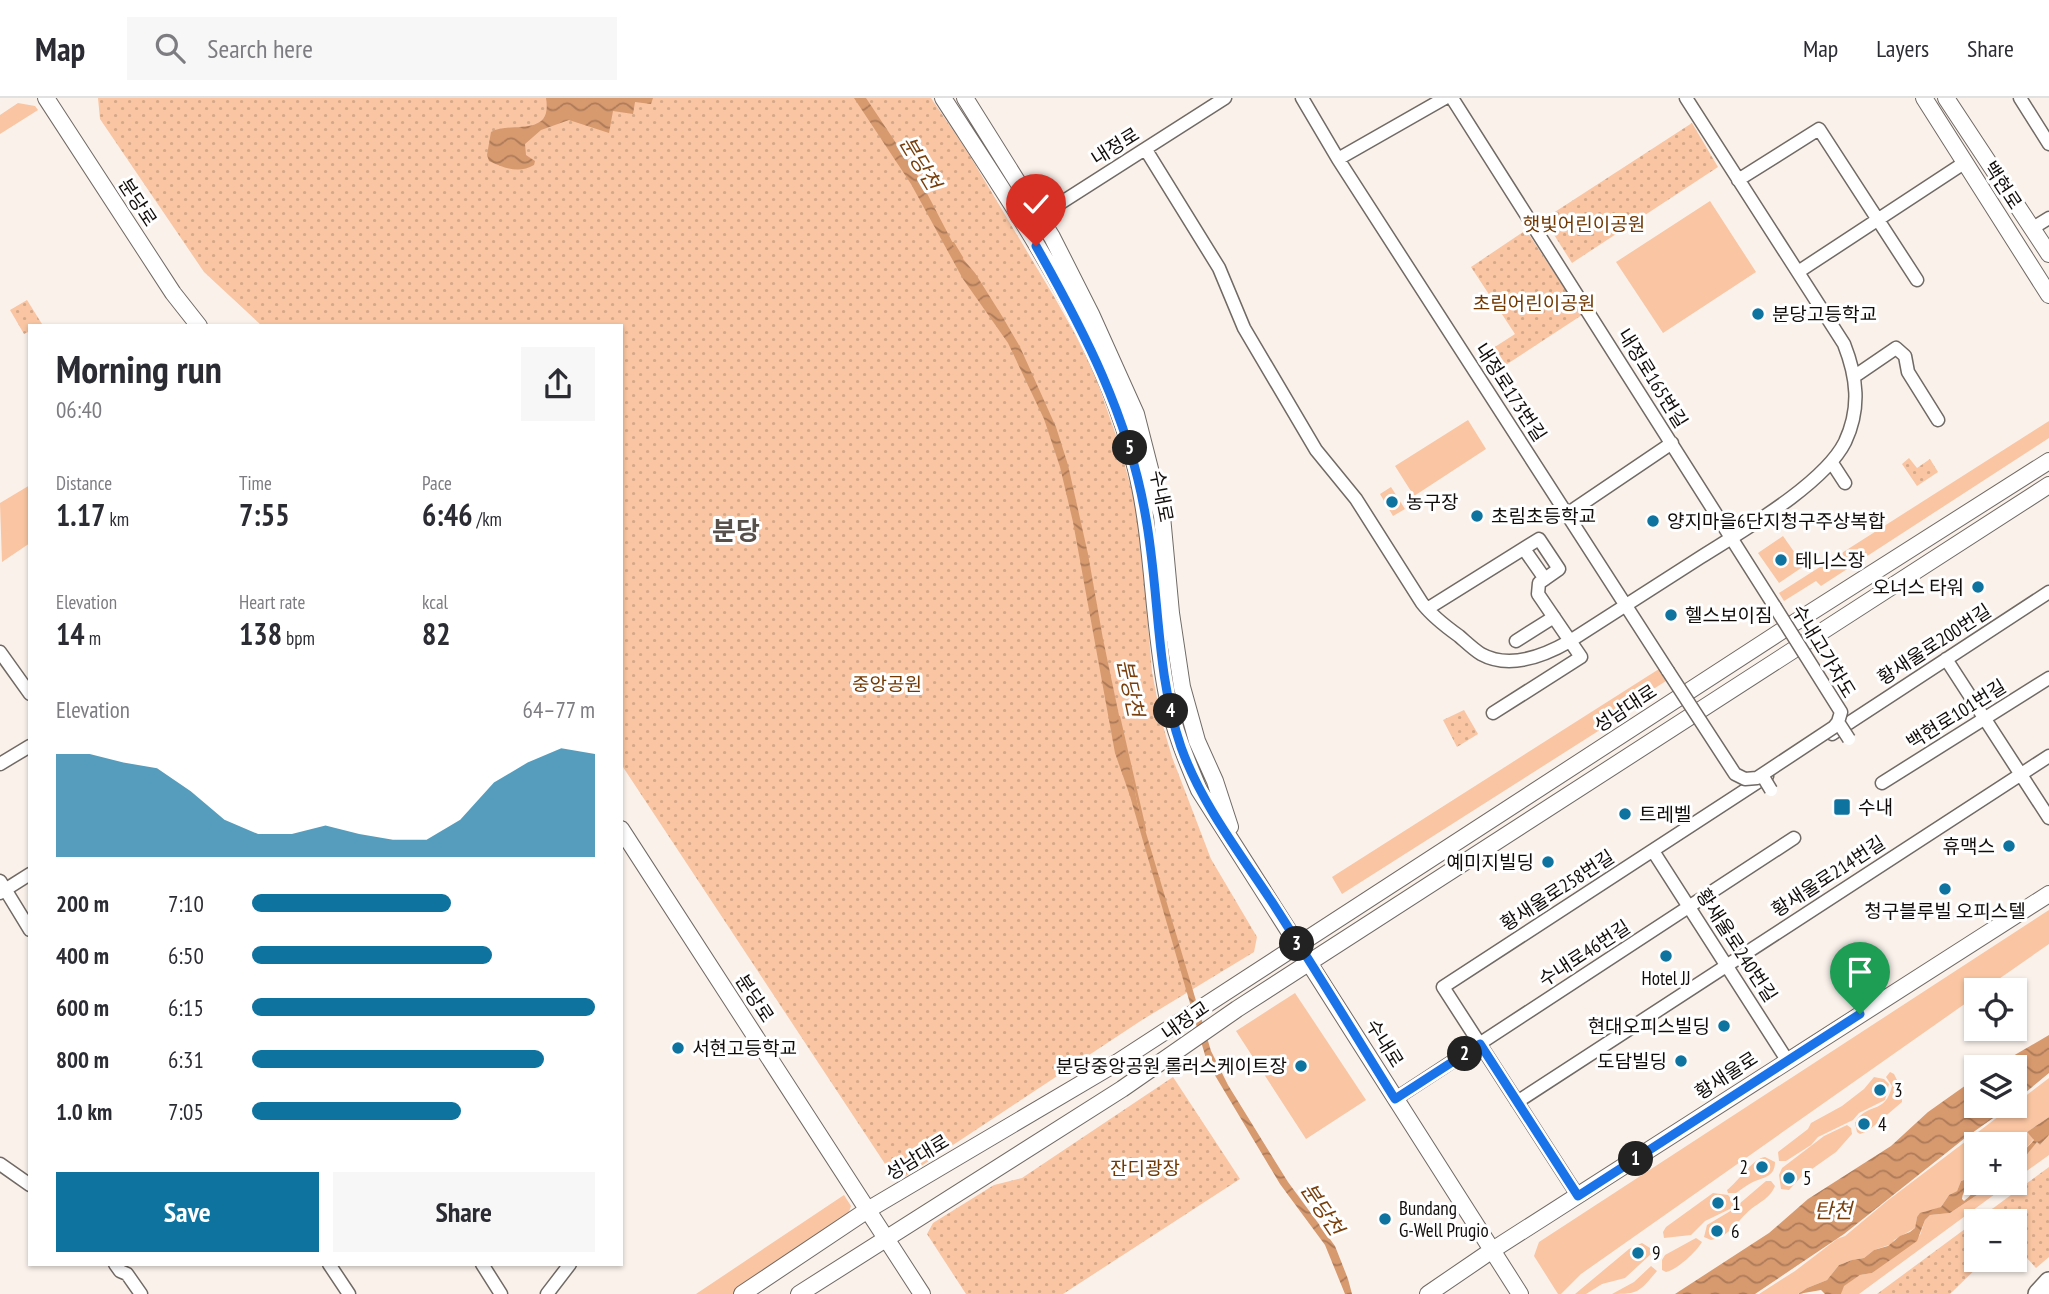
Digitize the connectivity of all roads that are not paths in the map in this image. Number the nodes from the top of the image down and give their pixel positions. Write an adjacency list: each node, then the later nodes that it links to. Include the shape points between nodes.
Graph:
1 (47, 98): 26 (main road, 분당로)
2 (943, 98): 20 (main road, 수내로)
3 (965, 98): 17 (main road, 수내로)
4 (1225, 98): 13 (street, 내정로)
5 (1302, 98): 14 (street, 내정로173번길)
6 (1445, 98): 14 (street)
7 (1452, 98): 29 (street, 내정로165번길)
8 (1686, 98): 16 (street)
9 (1924, 98): 15 (main road, 백현로)
10 (1946, 98): 21 (main road, 백현로)
11 (2020, 98): 12 (street)
12 (2049, 144)
13 (1146, 150): 17 (street, 내정로); 41 (street, via 1219,268 1244,328 1316,450 1356,499)
14 (1338, 159): 34 (street, 내정로173번길)
15 (1964, 163): 19 (street); 25 (main road, 백현로)
16 (1738, 180): 19 (street, via 1819,129); 23 (street)
17 (1041, 216): 20 (street, 내정로); 64 (main road, 수내로, via 1136,414 1162,516 1182,687)
18 (2049, 218): 21 (street)
19 (1877, 220): 23 (street); 24 (street)
20 (1026, 226): 64 (main road, 수내로, via 1077,318 1121,418 1147,520 1162,671 1174,726 1199,790)
21 (2033, 228): 22 (main road, 백현로)
22 (2049, 254)
23 (1798, 272): 27 (street, via 1844,344)
24 (1917, 280)
25 (2049, 295)
26 (197, 324)
27 (1855, 376): 28 (street, via 1896,348 1905,356 1908,372); 31 (street, via 1853,419)
28 (1938, 420)
29 (1672, 443): 34 (street); 35 (street, 내정로165번길)
30 (2049, 461): 71 (main road, 성남대로)
31 (1832, 463): 32 (street); 35 (street)
32 (1845, 483)
33 (2049, 485): 72 (main road)
34 (1567, 514): 39 (street, 내정로173번길)
35 (1732, 537): 39 (street); 40 (street, 내정로165번길)
36 (1524, 549): 37 (street); 37 (street, via 1539,539 1564,567); 41 (street)
37 (1545, 579): 42 (street, via 1539,583 1538,594)
38 (2049, 592): 46 (street, 황새울로200번길)
39 (1626, 605): 43 (street); 58 (street, 내정로173번길, bridge, via 1735,774 1751,780)
40 (1775, 607): 51 (street, 수내고가차도, bridge, via 1840,712)
41 (1427, 609): 43 (street, via 1490,657 1529,660)
42 (1553, 617): 43 (street); 44 (street)
43 (1570, 640): 49 (street, via 1581,657)
44 (1516, 641)
45 (0, 652): 48 (street)
46 (1946, 659): 50 (street); 54 (street, 황새울로200번길)
47 (2049, 678): 50 (street, 백현로101번길)
48 (28, 691)
49 (1493, 713)
50 (1985, 720): 57 (street); 59 (street, 백현로101번길)
51 (1838, 722): 52 (street, bridge); 58 (street, 수내고가차도, bridge)
52 (1849, 739)
53 (28, 747): 56 (street)
54 (1805, 751): 65 (street, 황새울로258번길)
55 (2049, 756): 57 (street)
56 (0, 764)
57 (2021, 774): 61 (street); 73 (street, 황새울로214번길)
58 (1762, 775): 60 (street, bridge)
59 (1882, 783)
60 (1771, 790)
61 (2049, 818)
62 (623, 832): 81 (main road, 분당로)
63 (1794, 838): 69 (street, 수내로46번길)
64 (1238, 849): 71 (main road, 수내로)
65 (1653, 851): 69 (street, 황새울로240번길); 74 (street, 황새울로258번길, via 1443,987)
66 (28, 875): 67 (street)
67 (2, 888): 70 (street)
68 (2049, 894): 75 (main road, 황새울로)
69 (1689, 907): 73 (street, 황새울로240번길); 74 (street, 수내로46번길)
70 (28, 927)
71 (1297, 944): 72 (main road, 수내로); 81 (main road, 성남대로, via 1118,1062)
72 (1310, 962): 76 (main road, 수내로); 82 (main road, 내정교, via 1122,1089)
73 (1727, 965): 75 (street, 황새울로240번길); 77 (street)
74 (1480, 1044): 76 (street, 수내로46번길); 77 (street, 황새울로258번길)
75 (1787, 1060): 80 (main road, 황새울로)
76 (1395, 1099): 83 (main road, 수내로)
77 (1517, 1102): 80 (street, 황새울로258번길)
78 (0, 1164): 79 (street)
79 (28, 1184)
80 (1578, 1196): 83 (main road, 황새울로)
81 (866, 1211): 82 (main road, 분당로); 93 (main road, 성남대로)
82 (885, 1238): 94 (main road); 95 (main road, 분당로)
83 (1491, 1251): 96 (main road, 황새울로); 97 (main road, 수내로)
84 (116, 1266): 89 (street)
85 (330, 1266): 90 (street)
86 (483, 1266): 91 (street)
87 (568, 1266): 92 (street)
88 (2049, 1282): 98 (highway)
89 (141, 1294)
90 (349, 1294)
91 (501, 1294)
92 (547, 1294)
93 (742, 1294)
94 (799, 1294)
95 (922, 1294)
96 (1429, 1294)
97 (1520, 1294)
98 (2038, 1294)

